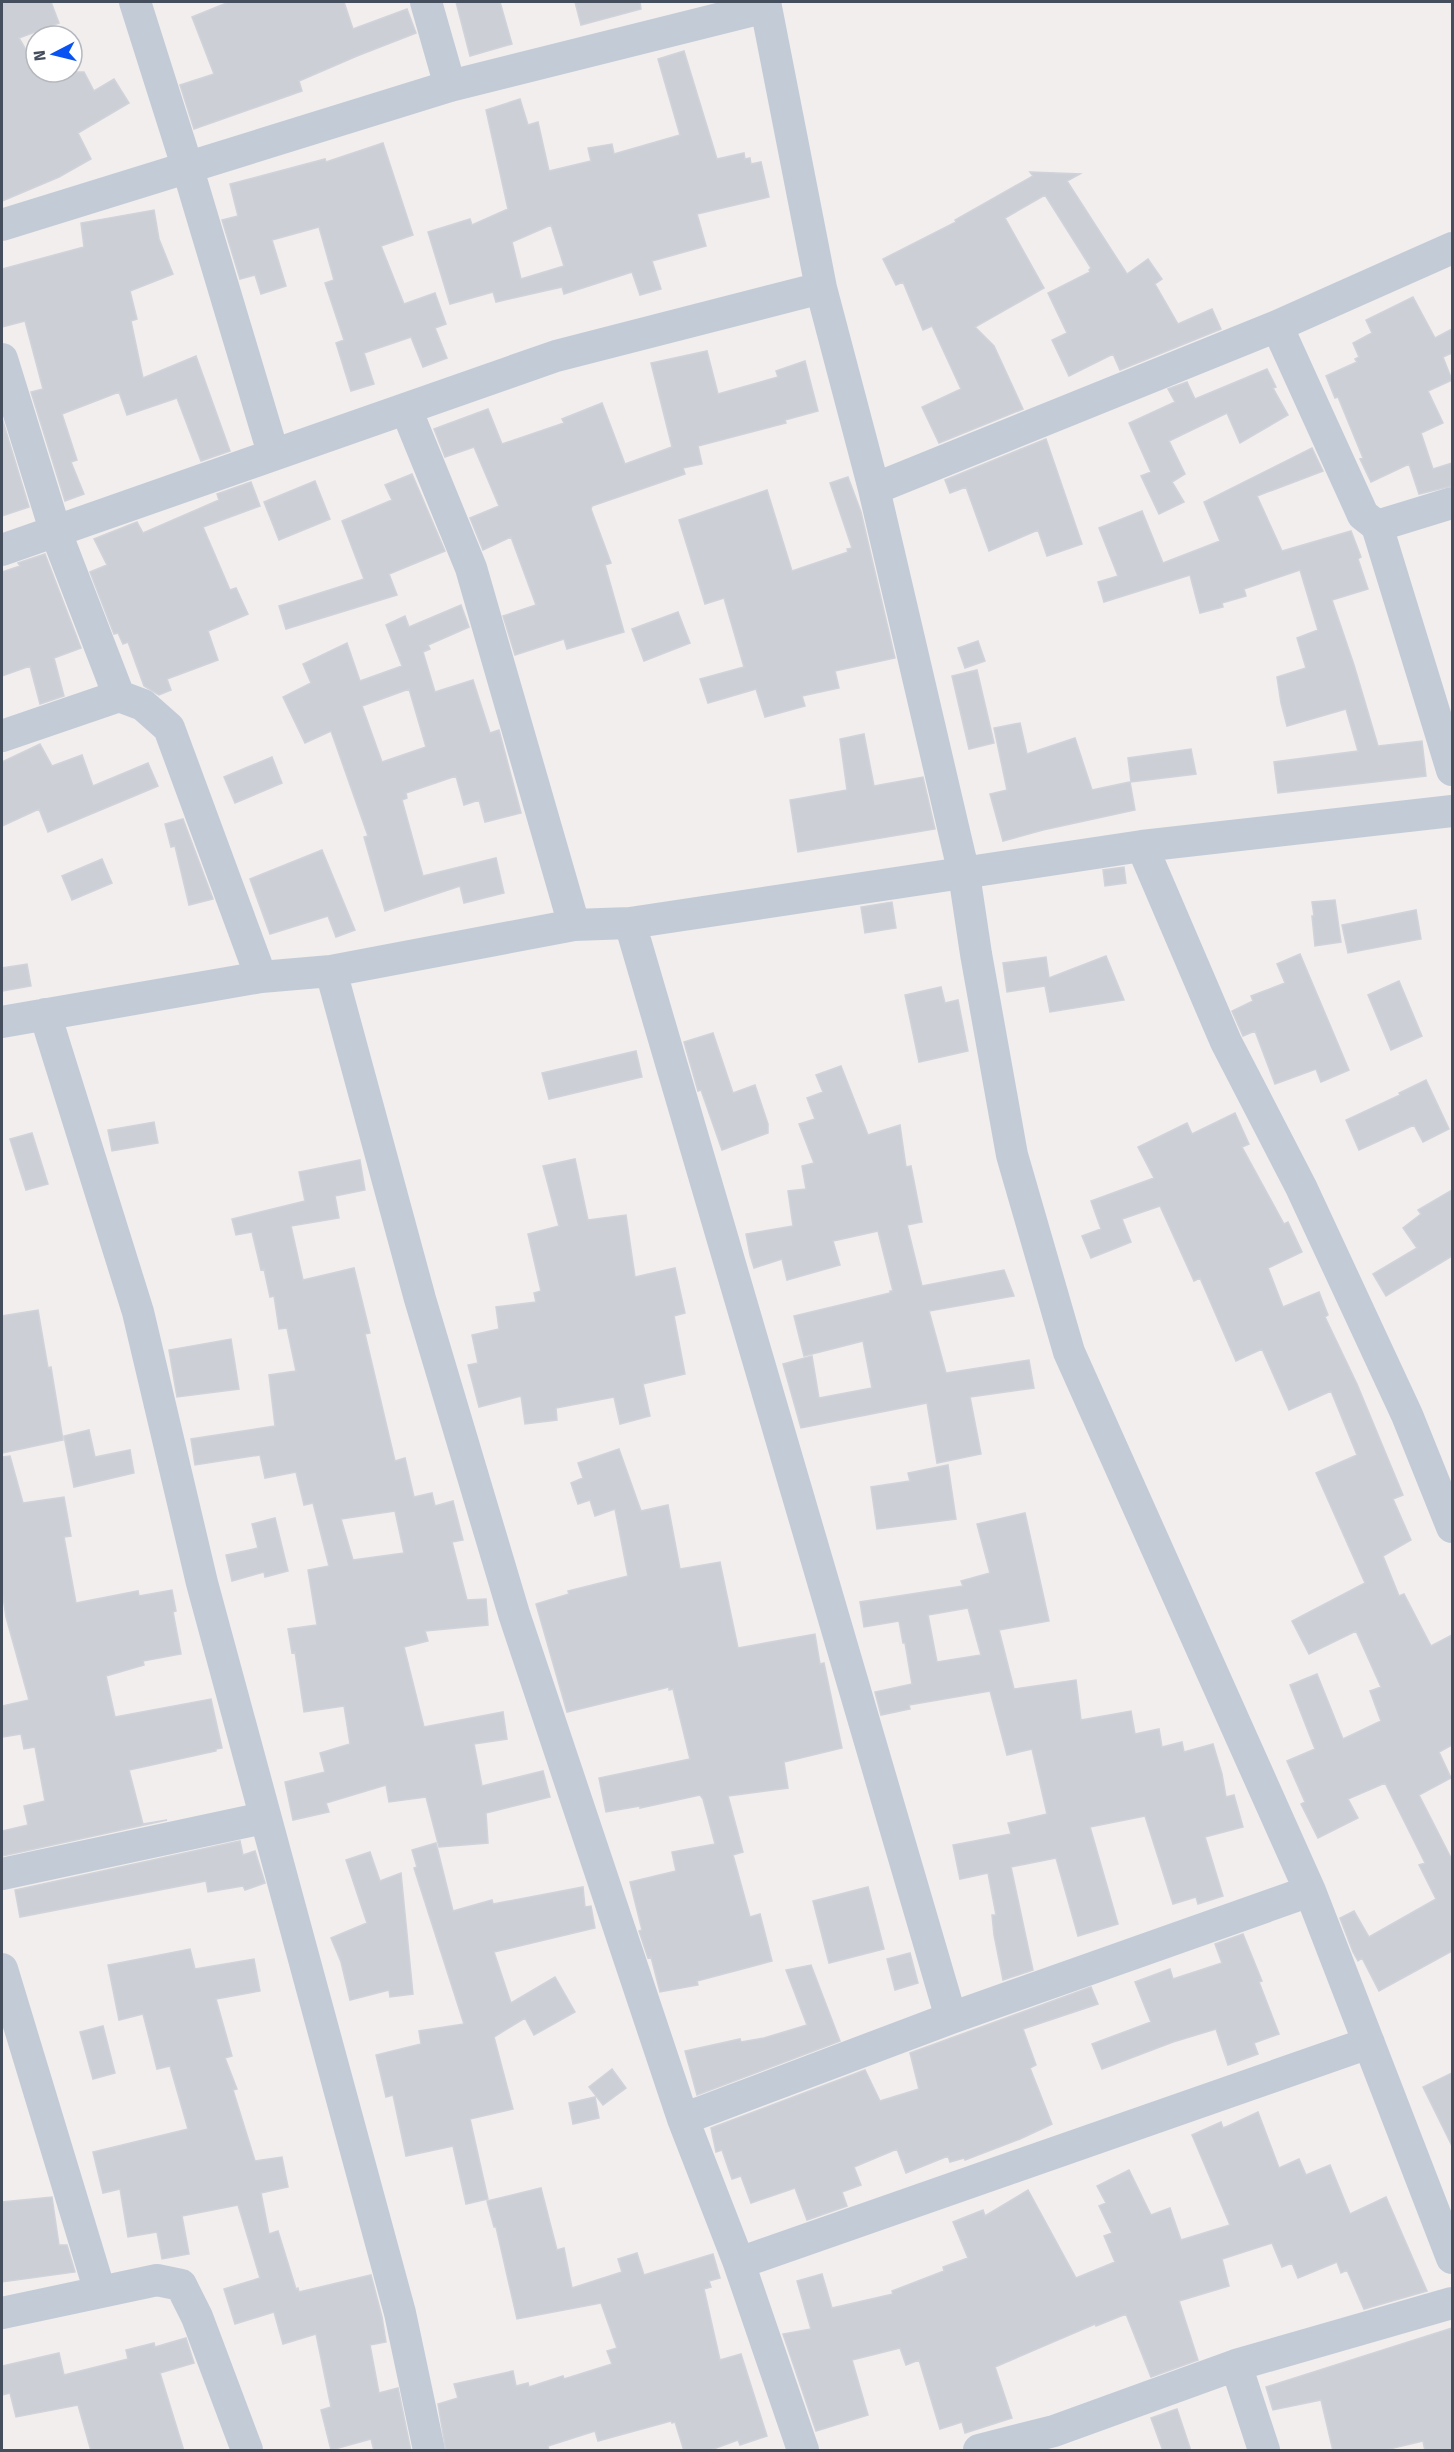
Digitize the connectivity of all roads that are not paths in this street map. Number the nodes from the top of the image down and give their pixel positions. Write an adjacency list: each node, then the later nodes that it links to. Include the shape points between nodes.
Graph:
1 (135, 2): 5 (street)
2 (426, 2): 4 (street)
3 (766, 4): 4 (street); 8 (street)
4 (450, 86): 5 (street)
5 (187, 166): 6 (street); 12 (street)
6 (2, 225)
7 (1452, 248): 9 (street)
8 (821, 288): 11 (street, via 556,356); 13 (street)
9 (1276, 326): 13 (street); 15 (street, via 1362,515)
10 (2, 359): 16 (street)
11 (406, 409): 12 (street); 25 (street, via 471,568)
12 (273, 453): 16 (street)
13 (874, 489): 23 (street)
14 (1452, 503): 15 (street)
15 (1377, 526): 20 (street)
16 (55, 530): 17 (street); 18 (street)
17 (2, 550)
18 (119, 696): 19 (street); 27 (street, via 143,705 169,728)
19 (2, 736)
20 (1452, 770)
21 (1452, 811): 22 (street)
22 (1142, 846): 23 (street); 30 (street, via 1226,1042 1301,1187 1407,1415)
23 (964, 874): 24 (street); 33 (street, via 1012,1155 1069,1352)
24 (630, 923): 25 (street); 35 (street)
25 (574, 925): 26 (street)
26 (331, 971): 27 (street); 37 (street, via 420,1299 514,1614)
27 (261, 977): 28 (street)
28 (45, 1014): 29 (street); 31 (street, via 138,1312 202,1583)
29 (2, 1022)
30 (1452, 1527)
31 (264, 1818): 32 (street); 45 (street, via 397,2302)
32 (2, 1874)
33 (1310, 1891): 35 (street); 36 (street)
34 (2, 1969): 40 (street)
35 (951, 2018): 37 (street)
36 (1369, 2043): 38 (street); 39 (street)
37 (683, 2119): 39 (street)
38 (1452, 2258)
39 (739, 2263): 46 (street)
40 (100, 2292): 42 (street); 44 (street, via 157,2280 181,2285 197,2317)
41 (1452, 2303): 43 (street)
42 (2, 2313)
43 (1236, 2365): 47 (street, via 1054,2431); 48 (street)
44 (246, 2451)
45 (429, 2451)
46 (803, 2451)
47 (979, 2451)
48 (1264, 2451)

